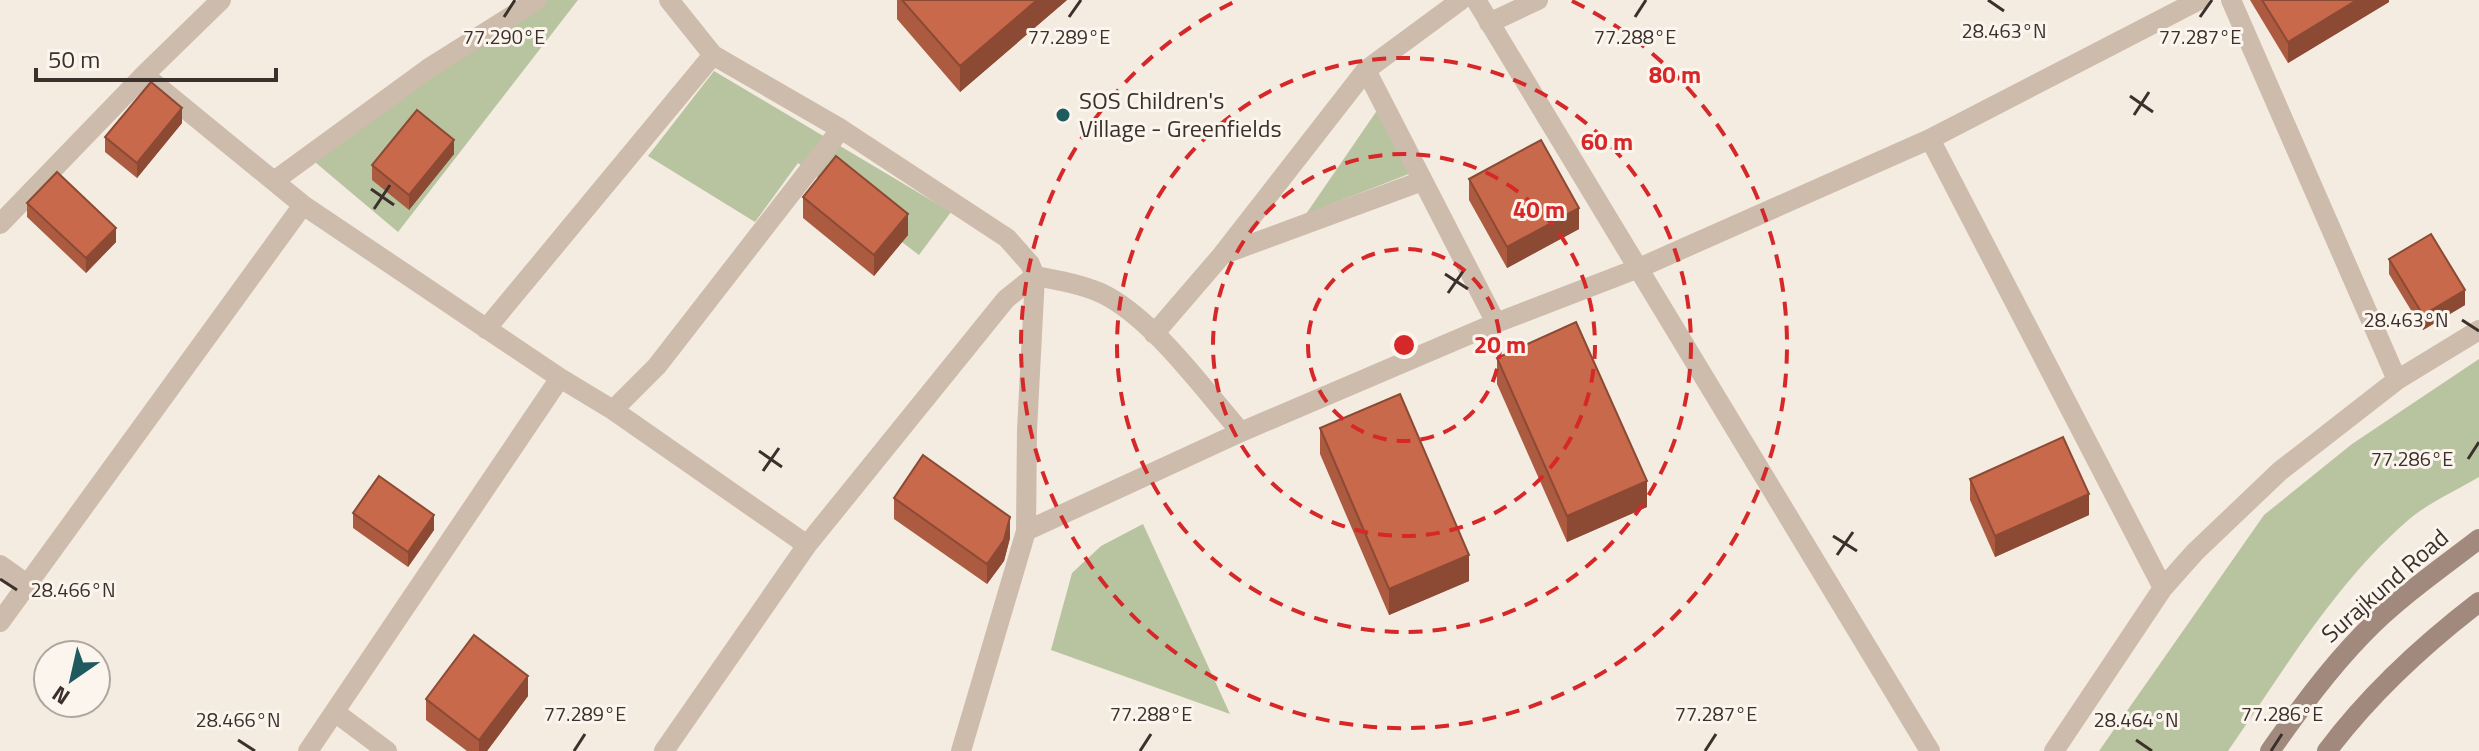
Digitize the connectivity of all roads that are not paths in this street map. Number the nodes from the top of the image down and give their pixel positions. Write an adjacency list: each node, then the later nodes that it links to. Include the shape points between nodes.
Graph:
1 (221, 0): 12 (street)
2 (537, 0): 15 (street, via 429,68)
3 (669, 0): 10 (street)
4 (1461, 0): 11 (street)
5 (1476, 0): 9 (street)
6 (1538, 0): 9 (street)
7 (2199, 0): 14 (street)
8 (2231, 0): 27 (street)
9 (1489, 23): 20 (street)
10 (713, 55): 13 (street); 23 (street)
11 (1366, 70): 16 (street); 19 (street)
12 (144, 75): 15 (street); 18 (street)
13 (841, 129): 21 (street, via 1007,238); 28 (street, via 657,366)
14 (1930, 139): 20 (street); 35 (street)
15 (274, 181): 17 (street)
16 (1422, 181): 19 (street); 22 (street)
17 (303, 205): 23 (street); 34 (street)
18 (0, 224)
19 (1222, 255): 25 (street)
20 (1639, 268): 22 (street); 43 (street)
21 (1035, 276): 25 (street, via 1102,294); 30 (street); 32 (street, via 1006,299)
22 (1496, 323): 29 (street)
23 (486, 329): 26 (street)
24 (2479, 330): 27 (street)
25 (1154, 334): 29 (street)
26 (560, 378): 28 (street); 38 (street)
27 (2397, 380): 35 (street, via 2280,471)
28 (613, 410): 32 (street)
29 (1241, 432): 30 (street)
30 (1026, 531): 42 (street)
31 (2479, 539): 45 (main road, Surajkund Road, via 2365,632)
32 (807, 545): 41 (street)
33 (0, 565): 34 (street)
34 (28, 585): 37 (street)
35 (2163, 588): 44 (street)
36 (2479, 602): 46 (main road, via 2377,692)
37 (0, 622)
38 (336, 713): 39 (street); 40 (street)
39 (308, 751)
40 (387, 751)
41 (664, 751)
42 (961, 751)
43 (1930, 751)
44 (2054, 751)
45 (2270, 751)
46 (2327, 751)

